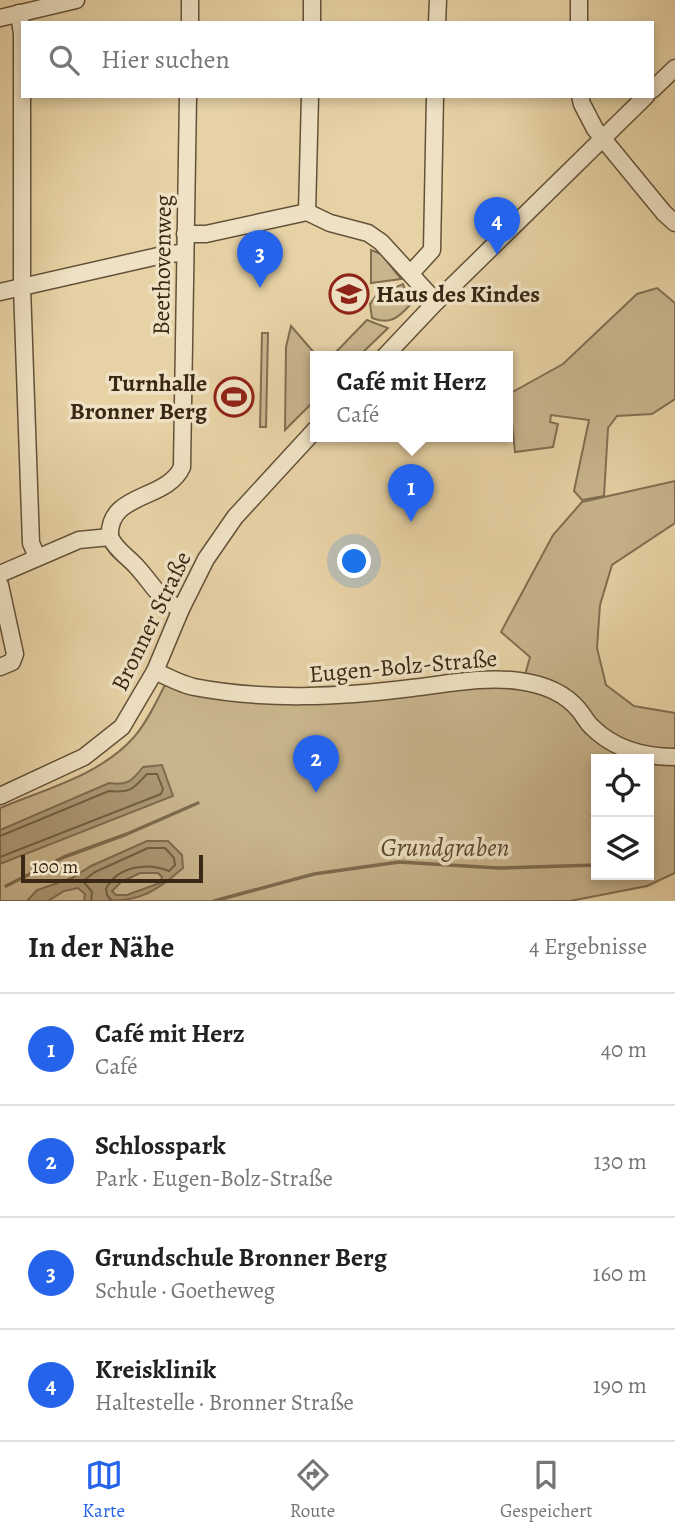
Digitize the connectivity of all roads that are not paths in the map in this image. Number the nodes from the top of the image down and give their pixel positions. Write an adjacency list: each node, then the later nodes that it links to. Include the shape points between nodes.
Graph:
1 (75, 0): 6 (street)
2 (190, 0): 8 (street)
3 (312, 0): 9 (street)
4 (438, 0): 10 (street)
5 (579, 0): 11 (street)
6 (19, 13): 7 (street); 12 (street)
7 (0, 18)
8 (190, 21)
9 (312, 21)
10 (437, 21)
11 (579, 21)
12 (21, 27)
13 (675, 68): 14 (street)
14 (654, 88)
15 (22, 98): 27 (street)
16 (188, 98): 24 (street, Beethovenweg)
17 (310, 98): 22 (street)
18 (435, 98): 26 (street, via 432,250)
19 (581, 98): 21 (street)
20 (644, 98): 21 (street)
21 (602, 137): 23 (street); 29 (street)
22 (307, 212): 24 (street, via 206,234); 26 (street, via 368,233)
23 (675, 223)
24 (185, 234): 25 (street, Beethovenweg)
25 (185, 253): 27 (street); 32 (street, Beethovenweg, via 182,467 169,484 116,512)
26 (411, 274): 29 (street)
27 (22, 287): 28 (street); 33 (street, via 31,542)
28 (0, 292)
29 (436, 302): 30 (street)
30 (390, 351)
31 (310, 435): 36 (street, Bronner Straße, via 235,517 206,559)
32 (110, 537): 33 (street, via 79,540); 36 (street, via 160,597)
33 (37, 557): 34 (street)
34 (0, 574)
35 (0, 585): 37 (street, via 15,654 12,662)
36 (181, 609): 38 (street, Bronner Straße)
37 (0, 667)
38 (155, 671): 39 (street, Eugen-Bolz-Straße, via 192,687 301,697 517,680 565,696 591,727 629,751); 40 (street, Bronner Straße, via 122,726 95,750)
39 (675, 757)
40 (0, 796)

